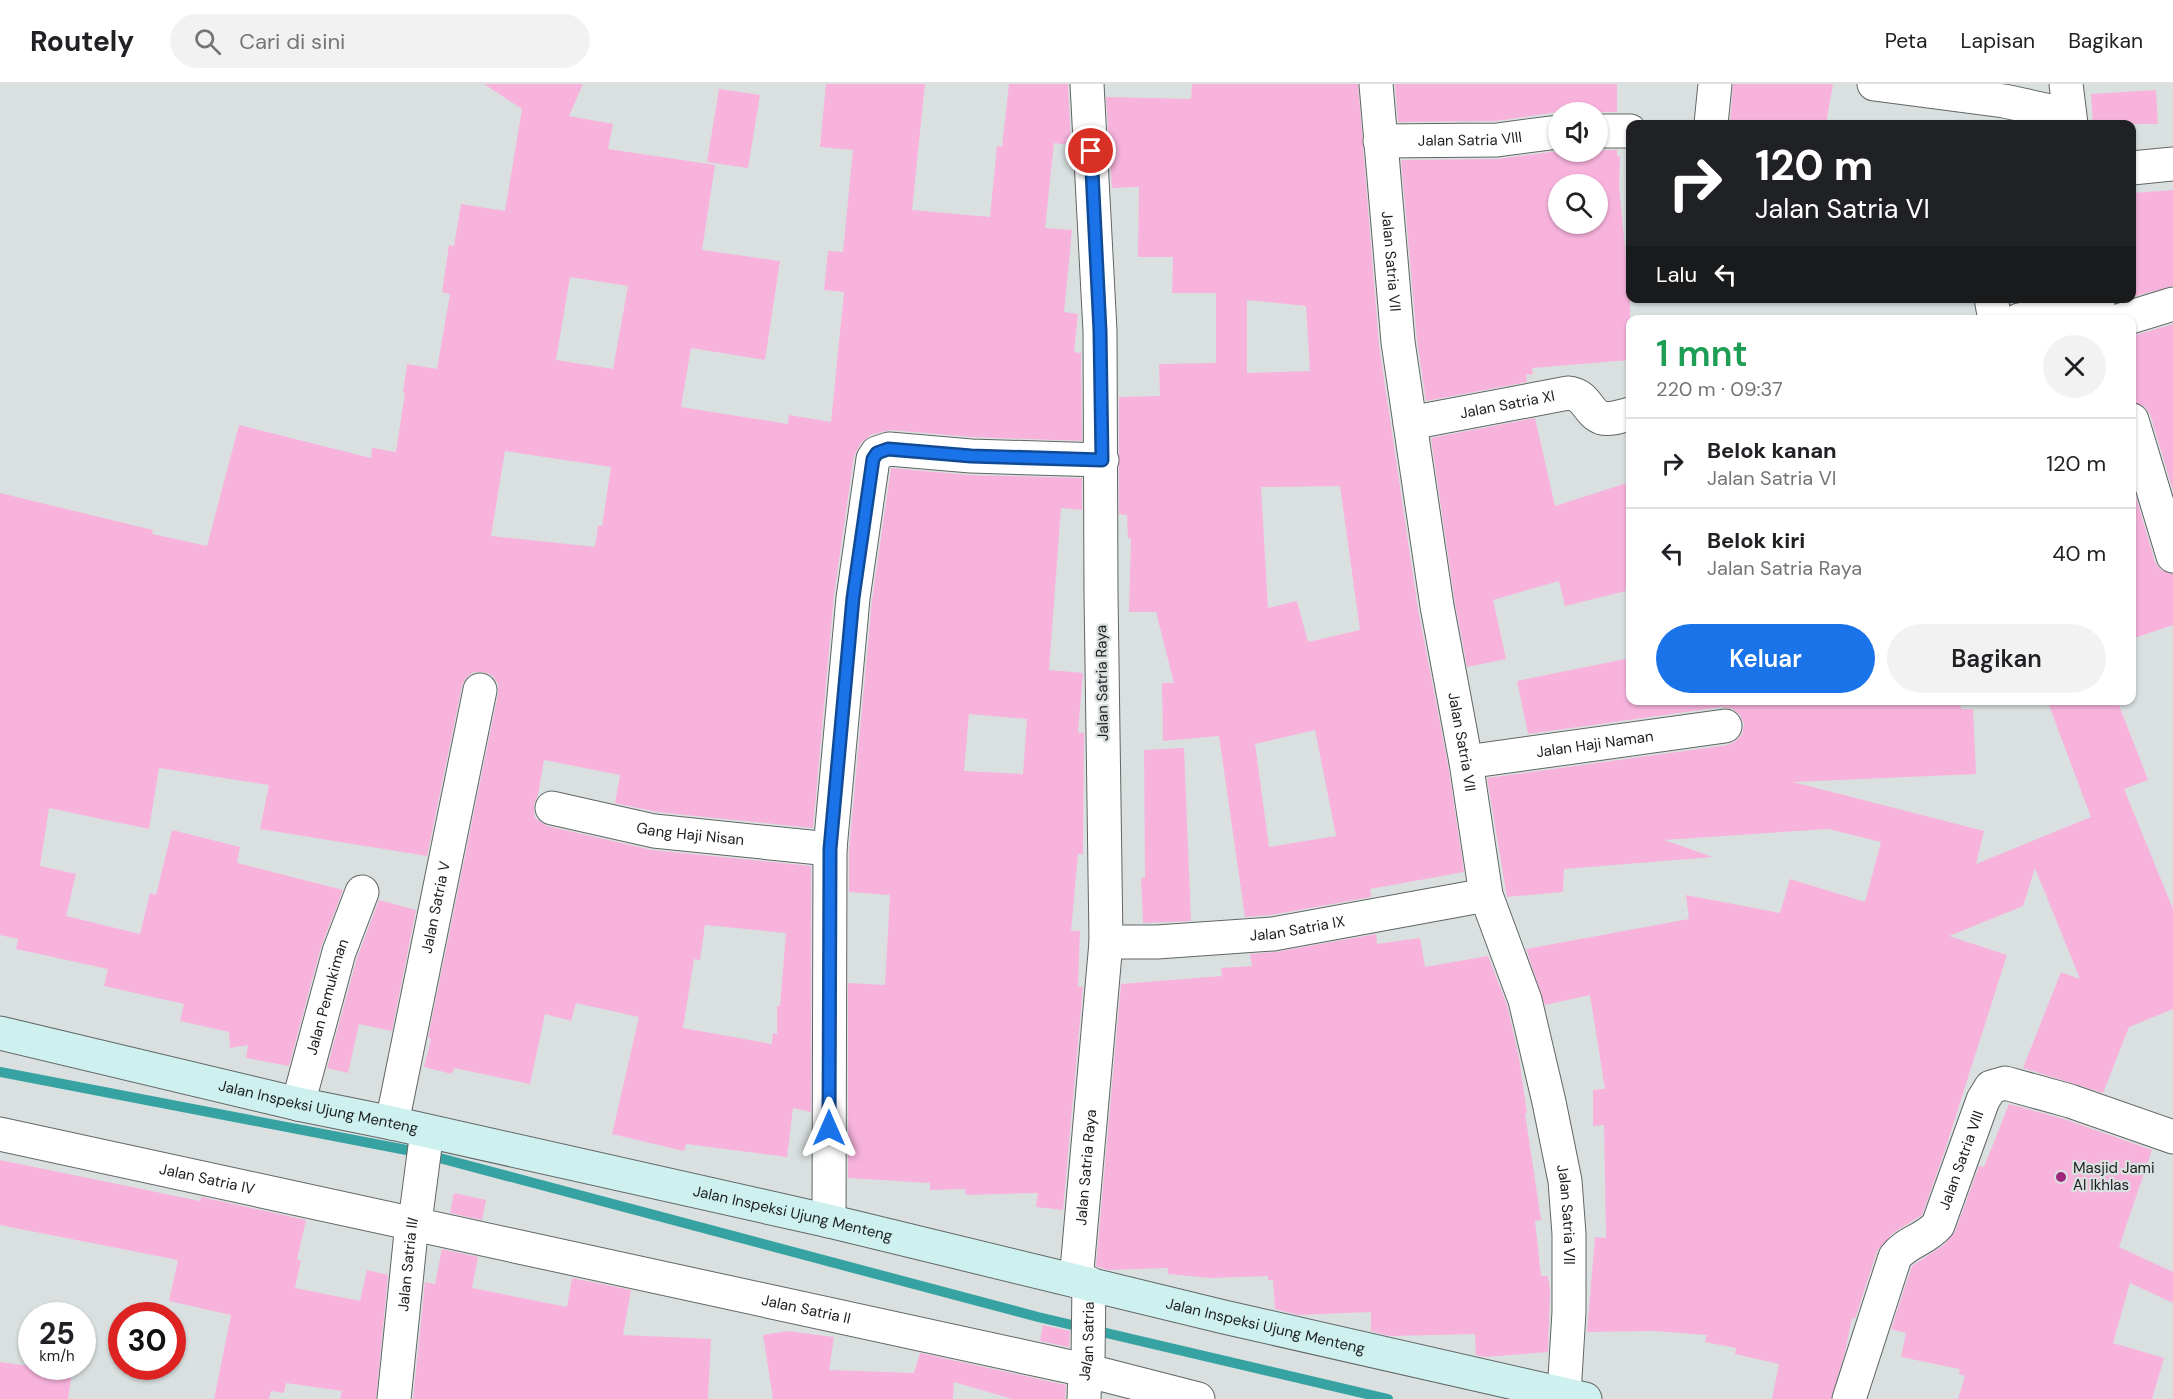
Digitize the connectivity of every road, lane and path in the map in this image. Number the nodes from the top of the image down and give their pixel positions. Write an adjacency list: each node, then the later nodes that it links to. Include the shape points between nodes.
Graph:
1 (1087, 84): 19 (street, Jalan Satria Raya, via 1100,331)
2 (1376, 84): 10 (street, Jalan Satria VII)
3 (1715, 84): 6 (street)
4 (1874, 84): 5 (street)
5 (2069, 108)
6 (1711, 120)
7 (1608, 131): 8 (street)
8 (1626, 131)
9 (1548, 133): 10 (street, Jalan Satria VIII, via 1497,140)
10 (1380, 141): 17 (street, Jalan Satria VII, via 1398,342)
11 (2173, 164): 12 (street)
12 (2136, 168)
13 (2173, 304): 14 (street)
14 (2105, 311): 15 (street)
15 (2067, 315)
16 (1626, 415): 17 (street, Jalan Satria XI, via 1603,418 1576,394 1568,393)
17 (1410, 423): 23 (street, Jalan Satria VII, via 1437,606)
18 (2136, 433): 20 (street)
19 (1102, 460): 25 (street, via 888,449 877,453 853,598); 28 (street, Jalan Satria Raya)
20 (2173, 556)
21 (480, 690): 31 (street, Jalan Satria V)
22 (1725, 726): 23 (street, Jalan Haji Naman)
23 (1466, 762): 27 (street, Jalan Satria VII)
24 (552, 808): 25 (street, Gang Haji Nisan, via 654,831)
25 (830, 849): 36 (street)
26 (362, 892): 30 (street, Jalan Pemukiman, via 339,952)
27 (1486, 895): 28 (street, Jalan Satria IX, via 1273,934); 39 (street, Jalan Satria VII, via 1525,1000 1564,1181)
28 (1106, 942): 37 (street, Jalan Satria Raya)
29 (0, 1033): 30 (street, Jalan Inspeksi Ujung Menteng)
30 (298, 1104): 31 (street, Jalan Inspeksi Ujung Menteng)
31 (392, 1123): 34 (street, Jalan Inspeksi Ujung Menteng)
32 (0, 1134): 35 (street, Jalan Satria IV)
33 (2173, 1137): 42 (street, Jalan Satria VIII, via 2005,1083 1990,1087 1938,1225 1895,1257)
34 (425, 1145): 35 (street, Jalan Satria III); 36 (street, Jalan Inspeksi Ujung Menteng)
35 (415, 1215): 38 (street, Jalan Satria II); 40 (street, Jalan Satria III)
36 (829, 1221): 37 (street, Jalan Inspeksi Ujung Menteng)
37 (1084, 1285): 38 (street, Jalan Satria); 39 (street, Jalan Inspeksi Ujung Menteng)
38 (1086, 1376): 41 (street, Jalan Satria II)
39 (1575, 1397)
40 (394, 1399)
41 (1198, 1399)
42 (1849, 1399)

